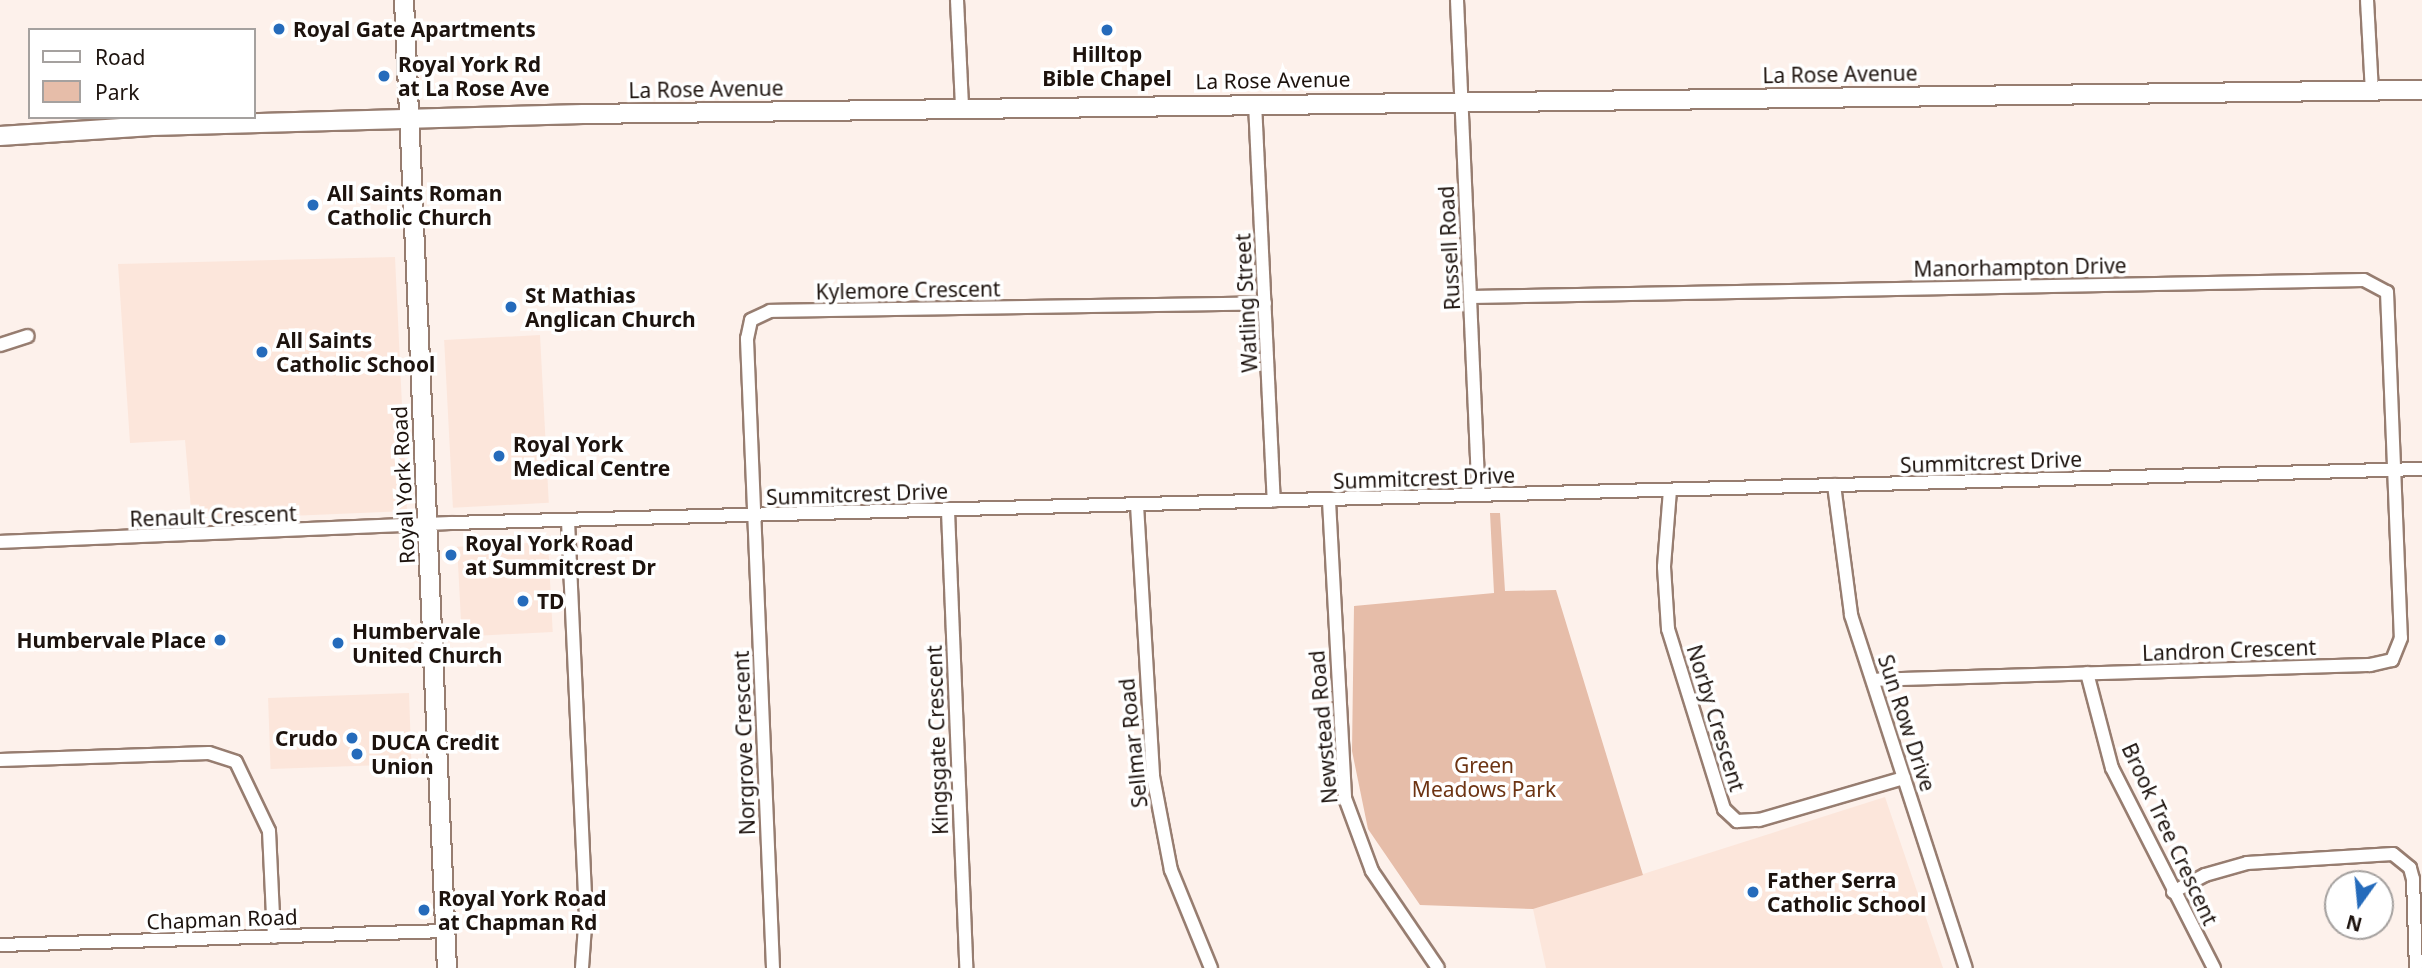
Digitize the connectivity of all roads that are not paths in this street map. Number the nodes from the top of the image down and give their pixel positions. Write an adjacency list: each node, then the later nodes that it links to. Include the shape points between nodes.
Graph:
1 (404, 0): 10 (street, Royal York Road)
2 (957, 0): 9 (street)
3 (1457, 0): 7 (street, Russell Road)
4 (2367, 0): 6 (street)
5 (2422, 90): 6 (street, La Rose Avenue)
6 (2372, 91): 7 (street, La Rose Avenue)
7 (1461, 101): 8 (street, La Rose Avenue); 12 (street, Russell Road)
8 (1255, 103): 9 (street, La Rose Avenue); 13 (street, Watling Street)
9 (962, 107): 10 (street, La Rose Avenue)
10 (410, 120): 11 (street, La Rose Avenue, via 152,126); 27 (street, Royal York Road)
11 (0, 136)
12 (1471, 297): 17 (street, Manorhampton Drive, via 2372,281 2388,298); 20 (street, Russell Road)
13 (1265, 303): 21 (street, Watling Street); 25 (street, Kylemore Crescent, via 759,313 751,320 747,339)
14 (28, 336): 15 (street)
15 (0, 345)
16 (2422, 469): 17 (street, Summitcrest Drive)
17 (2395, 470): 18 (street, Summitcrest Drive); 29 (street, Landron Crescent, via 2401,638 2392,660)
18 (1834, 485): 19 (street, Summitcrest Drive); 30 (street, Sun Row Drive, via 1843,585)
19 (1670, 490): 20 (street, Summitcrest Drive); 32 (street, Norby Crescent, via 1664,567 1668,629 1724,809 1737,821 1759,820)
20 (1479, 495): 22 (street, Summitcrest Drive)
21 (1274, 501): 22 (street, Summitcrest Drive); 23 (street, Summitcrest Drive)
22 (1329, 501): 44 (street, Newstead Road, via 1346,798 1372,871)
23 (1137, 505): 24 (street, Summitcrest Drive); 38 (street, Sellmar Road, via 1153,776 1171,870)
24 (948, 510): 25 (street, Summitcrest Drive); 42 (street, Kingsgate Crescent)
25 (755, 517): 26 (street, Summitcrest Drive); 41 (street, Norgrove Crescent)
26 (568, 521): 27 (street, Summitcrest Drive); 40 (street, via 586,912)
27 (428, 525): 28 (street, Renault Crescent); 34 (street, Royal York Road)
28 (0, 542)
29 (2087, 673): 30 (street, Landron Crescent); 33 (street, Brook Tree Crescent, via 2112,768)
30 (1874, 680): 32 (street, Sun Row Drive)
31 (0, 760): 35 (street, via 209,753 236,762 269,831)
32 (1904, 778): 45 (street, Sun Row Drive)
33 (2173, 892): 37 (street, via 2205,875 2247,863 2393,855 2410,868); 46 (street, Brook Tree Crescent)
34 (445, 931): 35 (street, Chapman Road); 39 (street, Royal York Road)
35 (274, 937): 36 (street, Chapman Road)
36 (0, 945)
37 (2419, 949): 47 (street)
38 (1209, 965): 43 (street)
39 (447, 968)
40 (582, 968)
41 (773, 968)
42 (966, 968)
43 (1194, 968)
44 (1438, 968)
45 (1966, 968)
46 (2214, 968)
47 (2416, 968)

